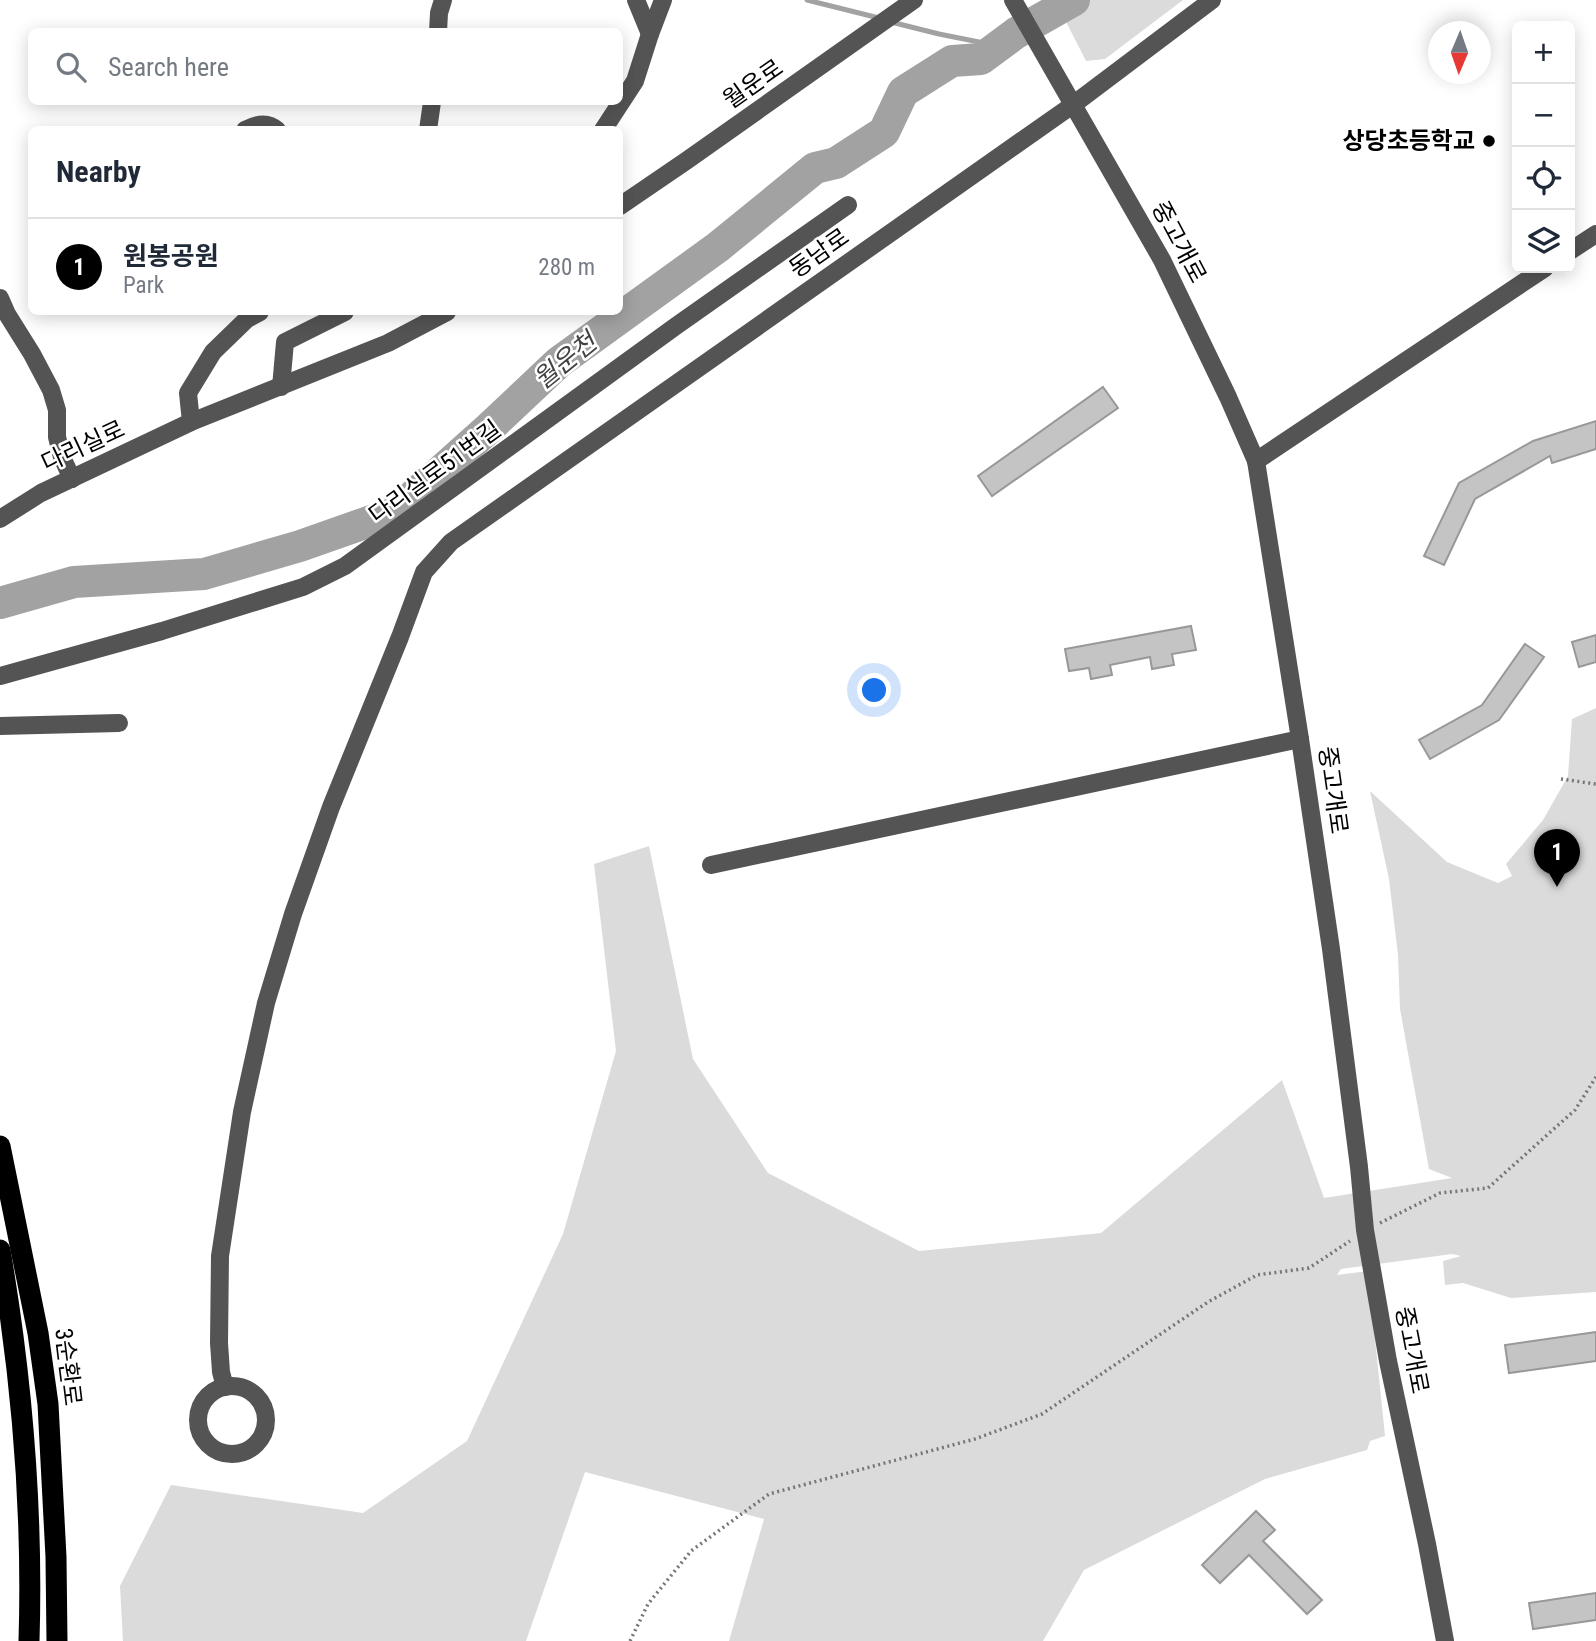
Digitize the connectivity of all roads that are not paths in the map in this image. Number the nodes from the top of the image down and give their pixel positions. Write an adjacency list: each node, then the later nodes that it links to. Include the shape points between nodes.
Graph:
1 (443, 0): 7 (street)
2 (636, 0): 8 (street)
3 (663, 0): 8 (street)
4 (914, 0): 17 (street, 월운로)
5 (1013, 0): 10 (street, 중고개로)
6 (1212, 0): 10 (street, 동남로)
7 (438, 28)
8 (650, 34): 9 (street, via 635,81)
9 (623, 99)
10 (1074, 104): 28 (street, 중고개로, via 1162,260); 38 (street, 동남로, via 451,542 424,572 331,807 266,1003 242,1112 220,1256 219,1343)
11 (432, 105): 15 (street)
12 (619, 105): 16 (street)
13 (252, 126): 14 (street)
14 (273, 126)
15 (429, 126)
16 (606, 126)
17 (623, 204)
18 (848, 205): 31 (street, 다리실로51번길, via 345,566 303,587)
19 (1596, 234): 20 (street)
20 (1575, 248)
21 (1538, 273): 28 (street)
22 (0, 298): 29 (street, via 51,390 57,437)
23 (254, 315): 27 (street, via 213,352 188,393)
24 (339, 315): 26 (street, via 285,342)
25 (441, 315): 26 (street, 다리실로, via 388,343)
26 (281, 387): 27 (street, 다리실로)
27 (191, 422): 29 (street, 다리실로)
28 (1256, 461): 34 (street, 중고개로)
29 (72, 479): 30 (street, 다리실로)
30 (0, 519)
31 (0, 676)
32 (119, 723): 33 (street)
33 (0, 726)
34 (1300, 739): 35 (street); 41 (street, 중고개로, via 1365,1230)
35 (711, 865)
36 (0, 1146): 40 (highway, 3순환로, via 48,1404)
37 (0, 1250): 39 (highway, via 28,1483)
38 (225, 1387)
39 (29, 1641)
40 (57, 1641)
41 (1445, 1641)

